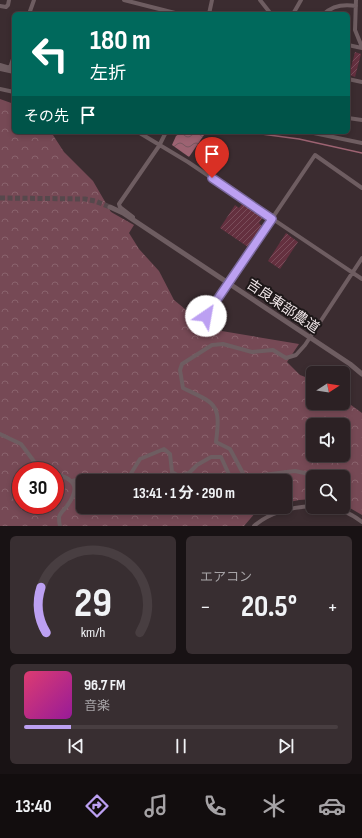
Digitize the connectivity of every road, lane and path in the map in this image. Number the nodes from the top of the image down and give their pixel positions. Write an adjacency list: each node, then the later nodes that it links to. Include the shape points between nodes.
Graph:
1 (9, 0): 10 (street, via 6,7)
2 (34, 0): 12 (street)
3 (124, 0): 13 (street)
4 (212, 0): 14 (street)
5 (301, 0): 16 (street)
6 (344, 0): 9 (street)
7 (356, 0): 11 (street)
8 (262, 1): 15 (street)
9 (347, 5): 11 (street); 17 (street, via 330,8)
10 (0, 6)
11 (356, 6): 19 (street, via 355,30)
12 (30, 12)
13 (171, 12)
14 (209, 12)
15 (270, 12)
16 (294, 12)
17 (326, 12)
18 (350, 45): 19 (street)
19 (362, 48)
20 (12, 61): 23 (street)
21 (0, 65): 23 (street)
22 (0, 69): 23 (street)
23 (9, 69): 24 (street)
24 (12, 71)
25 (350, 79): 26 (street)
26 (362, 82)
27 (0, 89): 28 (street)
28 (12, 92)
29 (350, 118): 30 (street)
30 (362, 120)
31 (141, 134): 35 (street)
32 (165, 134): 35 (street)
33 (319, 134): 34 (street)
34 (362, 143)
35 (159, 146): 38 (street, via 188,162); 39 (street, via 119,204)
36 (362, 188): 38 (street, via 315,155)
37 (110, 207): 39 (street, 吉良東部農道)
38 (272, 219): 41 (street); 43 (street)
39 (134, 221): 43 (street, 吉良東部農道)
40 (362, 258): 41 (street)
41 (352, 273): 42 (street); 45 (street)
42 (362, 280)
43 (227, 283): 44 (street); 45 (street, 吉良東部農道)
44 (206, 316)
45 (309, 337): 46 (street, 吉良東部農道); 54 (street, via 302,349 291,357 284,357 273,350 252,352 223,344 212,345 182,364 180,370 183,388 210,401 217,410 219,422 216,442 230,449)
46 (362, 374)
47 (0, 434): 48 (street, via 21,444)
48 (34, 462)
49 (306, 473): 55 (street, via 295,470)
50 (131, 474): 51 (street, via 140,459 164,449 170,454 172,472)
51 (176, 474)
52 (185, 474): 53 (street, via 211,457 221,457)
53 (229, 474)
54 (242, 474)
55 (272, 474)
56 (64, 476): 58 (street)
57 (76, 480): 58 (street)
58 (72, 481): 62 (street, via 75,489 72,499 59,516)
59 (306, 506): 63 (street, via 278,512 262,519)
60 (350, 514): 61 (street)
61 (362, 522)
62 (60, 526)
63 (254, 526)

